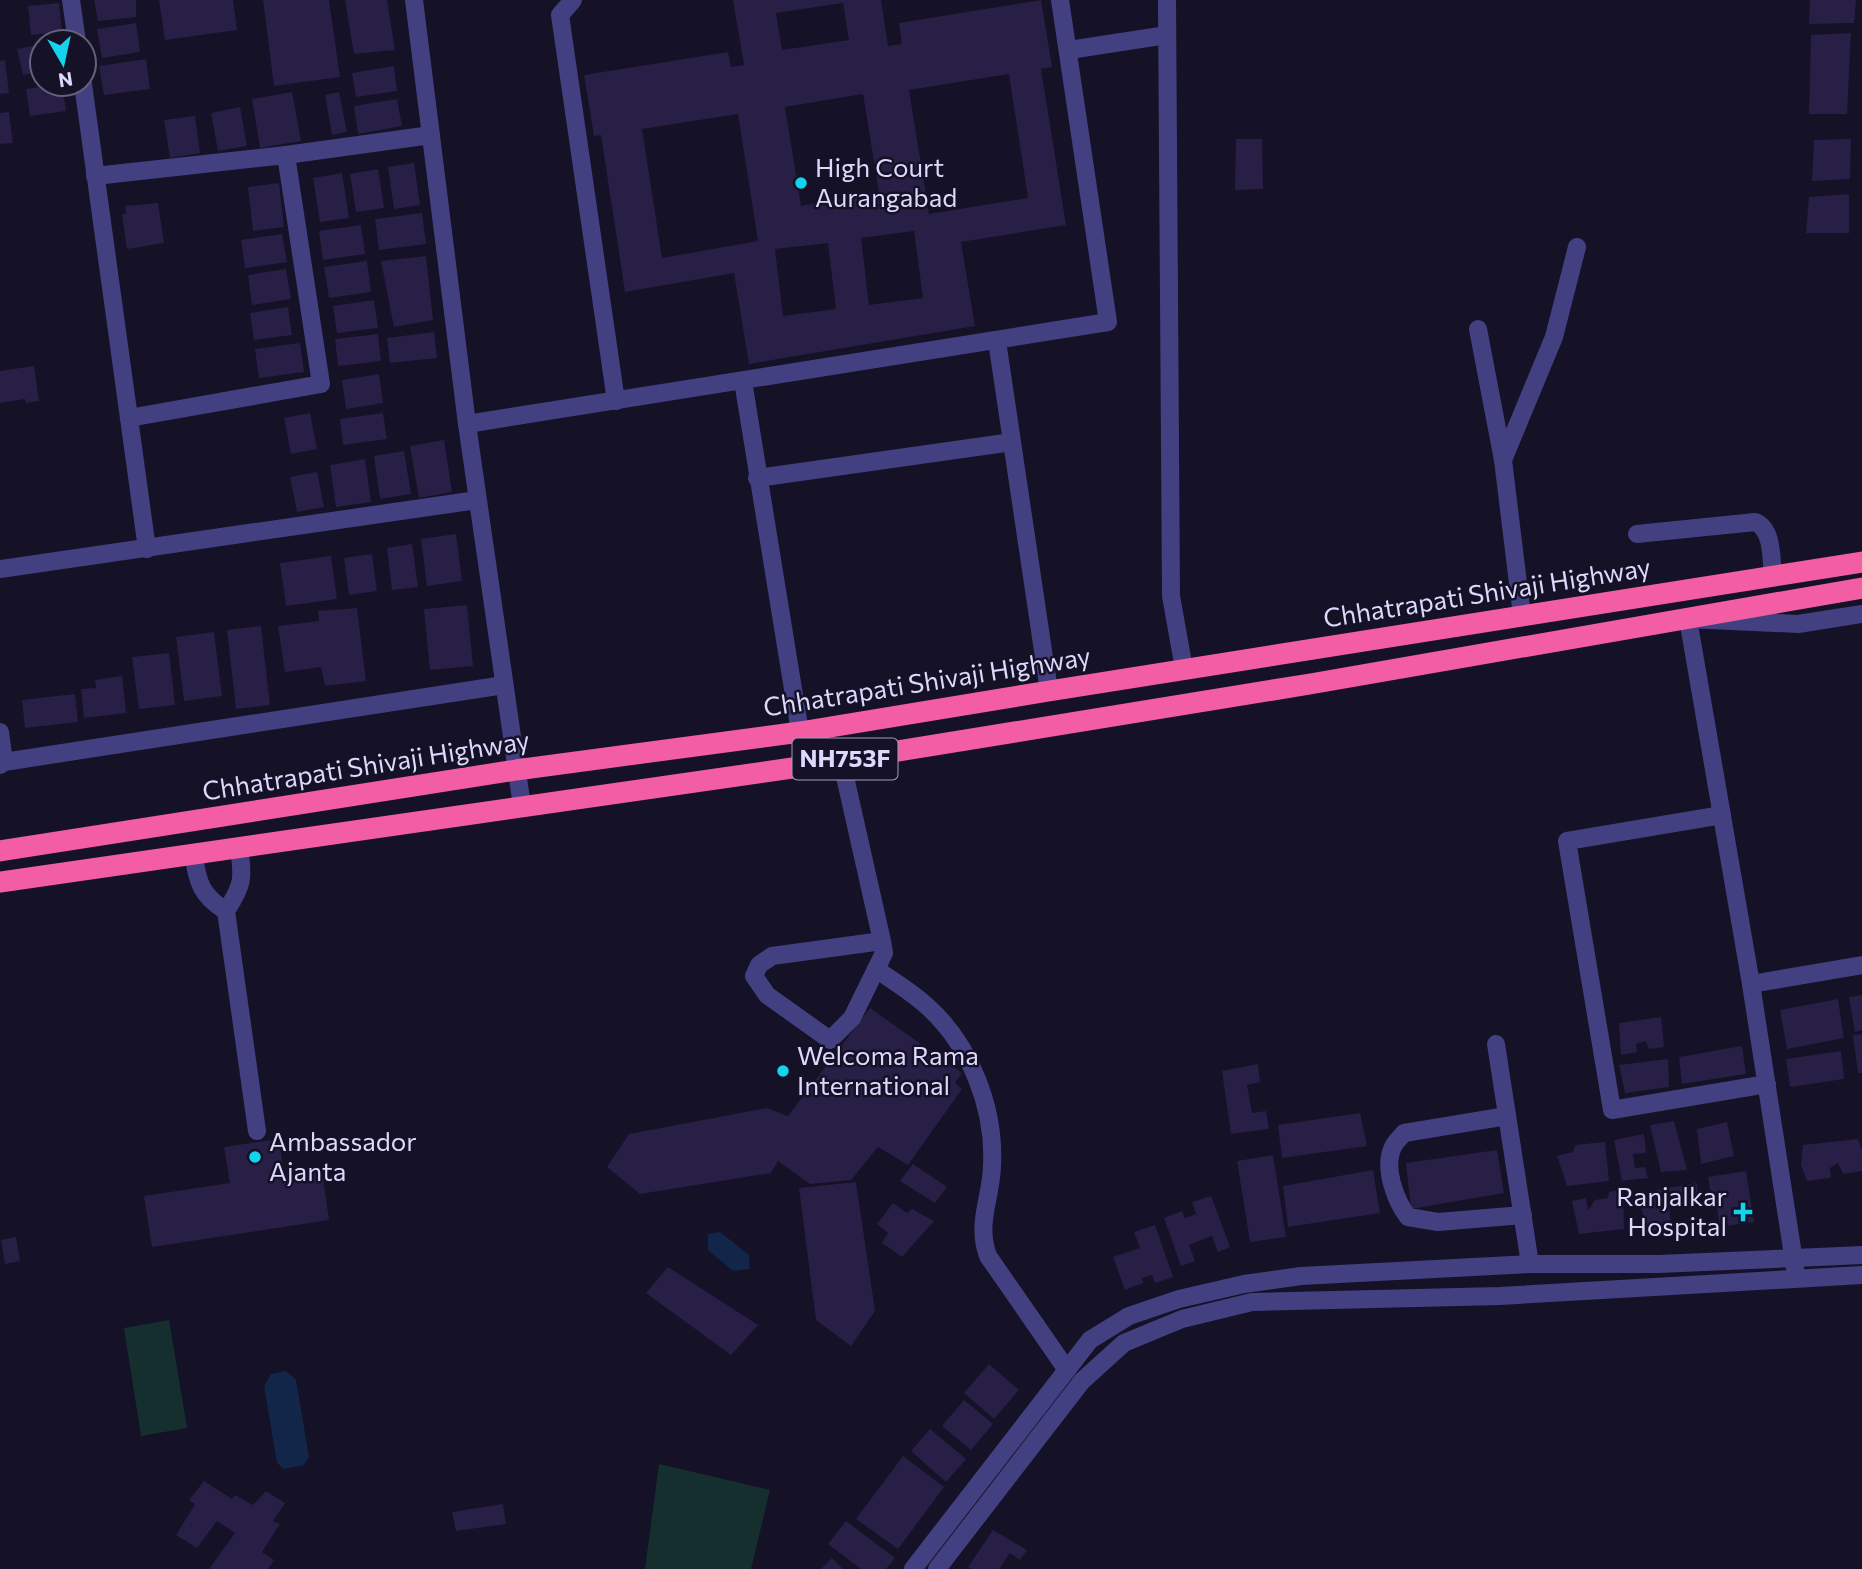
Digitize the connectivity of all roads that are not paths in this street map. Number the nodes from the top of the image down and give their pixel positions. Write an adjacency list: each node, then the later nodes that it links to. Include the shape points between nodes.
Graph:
1 (71, 0): 6 (street)
2 (414, 0): 10 (street)
3 (573, 0): 17 (street, via 560,15)
4 (1060, 0): 8 (street)
5 (1167, 0): 7 (street)
6 (75, 28)
7 (1167, 35): 8 (street); 33 (street, via 1171,596)
8 (1069, 50): 15 (street, via 1108,322)
9 (85, 98): 12 (street)
10 (431, 135): 11 (street); 19 (street)
11 (286, 155): 12 (street); 18 (street, via 321,384)
12 (95, 176): 18 (street)
13 (1577, 247): 21 (street, via 1554,337)
14 (1478, 329): 21 (street)
15 (997, 341): 16 (street); 20 (street)
16 (743, 381): 17 (street); 22 (street)
17 (616, 401): 19 (street)
18 (129, 418): 25 (street)
19 (467, 424): 23 (street)
20 (1012, 442): 22 (street); 35 (street)
21 (1503, 460): 31 (street)
22 (757, 478): 37 (street)
23 (477, 499): 25 (street); 34 (street)
24 (1637, 534): 28 (street, via 1755,522 1767,531)
25 (147, 549): 27 (street)
26 (1862, 562): 28 (highway, Chhatrapati Shivaji Highway / NH753F)
27 (0, 569)
28 (1773, 576): 31 (highway, Chhatrapati Shivaji Highway / NH753F)
29 (1862, 588): 32 (highway, NH753F)
30 (1862, 614): 32 (street, via 1798,624)
31 (1522, 616): 33 (highway, Chhatrapati Shivaji Highway / NH753F)
32 (1688, 619): 38 (highway, NH753F); 42 (street)
33 (1184, 669): 35 (highway, Chhatrapati Shivaji Highway / NH753F)
34 (504, 685): 39 (street); 40 (street)
35 (1049, 691): 37 (highway, Chhatrapati Shivaji Highway / NH753F)
36 (0, 732): 39 (street)
37 (800, 733): 40 (highway, Chhatrapati Shivaji Highway / NH753F)
38 (841, 759): 41 (highway, NH753F); 48 (street)
39 (2, 763)
40 (516, 770): 41 (street); 44 (highway, Chhatrapati Shivaji Highway / NH753F)
41 (522, 806): 43 (highway, NH753F)
42 (1722, 815): 51 (street); 53 (street, via 1567,841 1612,1110)
43 (239, 847): 45 (highway, NH753F); 47 (street, via 239,891)
44 (0, 851)
45 (193, 853): 46 (highway, NH753F); 47 (street, via 198,882 210,901)
46 (0, 881)
47 (226, 911): 55 (street)
48 (882, 941): 50 (street, via 884,953); 50 (street, via 772,956 759,965 754,976 767,995 830,1040 852,1018)
49 (1862, 965): 51 (street)
50 (876, 969): 64 (street, via 927,1005 962,1048 985,1104 991,1140 982,1240 988,1256)
51 (1751, 984): 53 (street)
52 (1496, 1044): 54 (street)
53 (1767, 1084): 58 (street)
54 (1507, 1116): 56 (street); 56 (street, via 1404,1133 1392,1147 1390,1172 1398,1204 1408,1217 1438,1222)
55 (257, 1130)
56 (1522, 1215): 59 (street)
57 (1862, 1255): 58 (street)
58 (1793, 1258): 59 (street); 61 (street)
59 (1530, 1264): 62 (street)
60 (1862, 1275): 61 (street)
61 (1798, 1279): 63 (street, via 1500,1297)
62 (1249, 1283): 63 (street); 64 (street, via 1179,1298 1129,1316 1090,1340)
63 (1252, 1301): 66 (street, via 1182,1318 1124,1343 1082,1381)
64 (1067, 1370): 65 (street)
65 (921, 1566)
66 (937, 1569)

